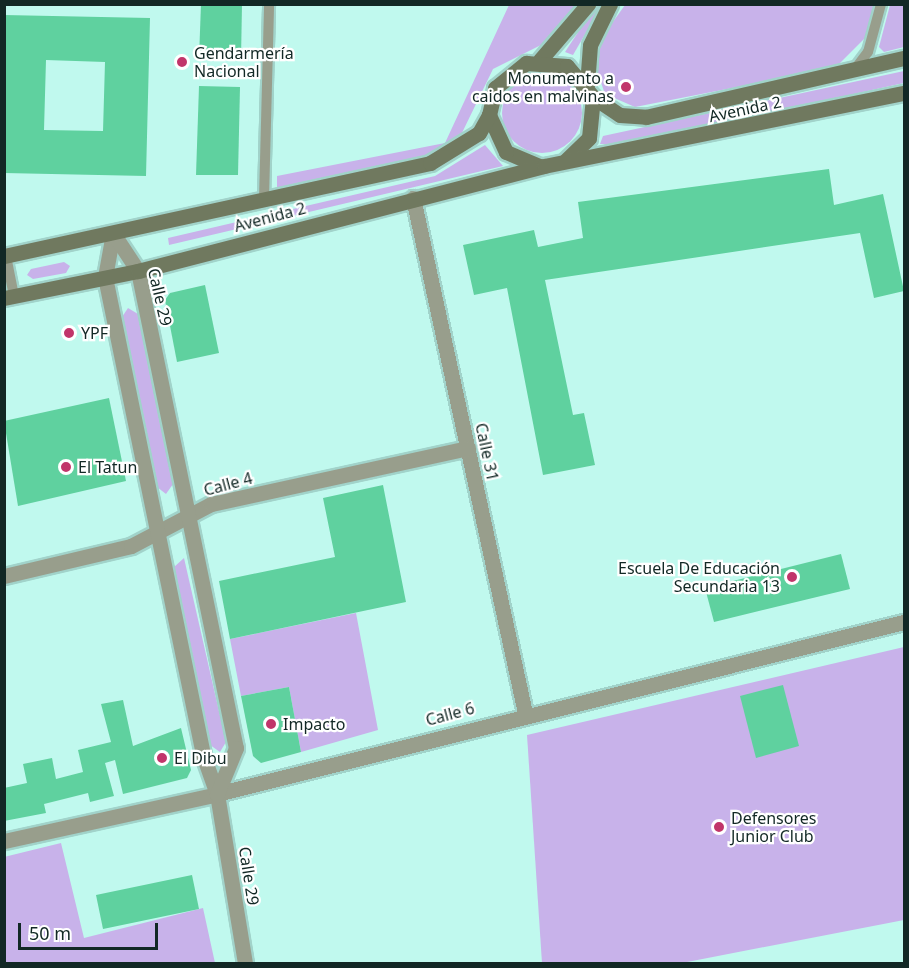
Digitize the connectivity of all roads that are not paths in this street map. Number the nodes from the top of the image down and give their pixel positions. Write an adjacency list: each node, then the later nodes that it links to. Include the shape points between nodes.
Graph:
1 (269, 4): 13 (lane)
2 (588, 4): 6 (main road)
3 (882, 4): 7 (lane, via 868,52)
4 (610, 6): 8 (main road, via 590,45)
5 (904, 58): 7 (main road, Avenida 2)
6 (540, 60): 8 (main road, Avenida 2, via 567,66); 10 (main road, Avenida 2, via 503,77)
7 (854, 70): 8 (main road, Avenida 2, via 646,117 620,115)
8 (590, 91): 11 (main road, Avenida 2, via 589,138)
9 (904, 93): 11 (main road, Avenida 2)
10 (489, 115): 11 (main road, via 506,152); 13 (main road, Avenida 2, via 479,133 430,164)
11 (551, 165): 12 (main road, Avenida 2)
12 (413, 198): 16 (main road, Avenida 2); 19 (street, Calle 31)
13 (264, 199): 14 (main road, Avenida 2)
14 (113, 233): 15 (main road, Avenida 2); 16 (street, Calle 29); 17 (street, Calle 29)
15 (5, 256): 18 (lane)
16 (138, 271): 17 (main road, Avenida 2); 20 (street, Calle 29)
17 (105, 277): 18 (main road, Avenida 2); 21 (street, Calle 29)
18 (9, 297)
19 (468, 448): 20 (street, Calle 4, via 211,504); 24 (street, Calle 31)
20 (188, 516): 21 (street, Calle 4); 25 (street, Calle 29, via 236,748)
21 (157, 533): 22 (street, Calle 4, via 131,546); 25 (street, Calle 29, via 203,755)
22 (4, 576)
23 (904, 622): 24 (street, Calle 6)
24 (525, 713): 25 (street, Calle 6)
25 (217, 794): 26 (street, Calle 6); 27 (street, Calle 29)
26 (4, 841)
27 (245, 963)

